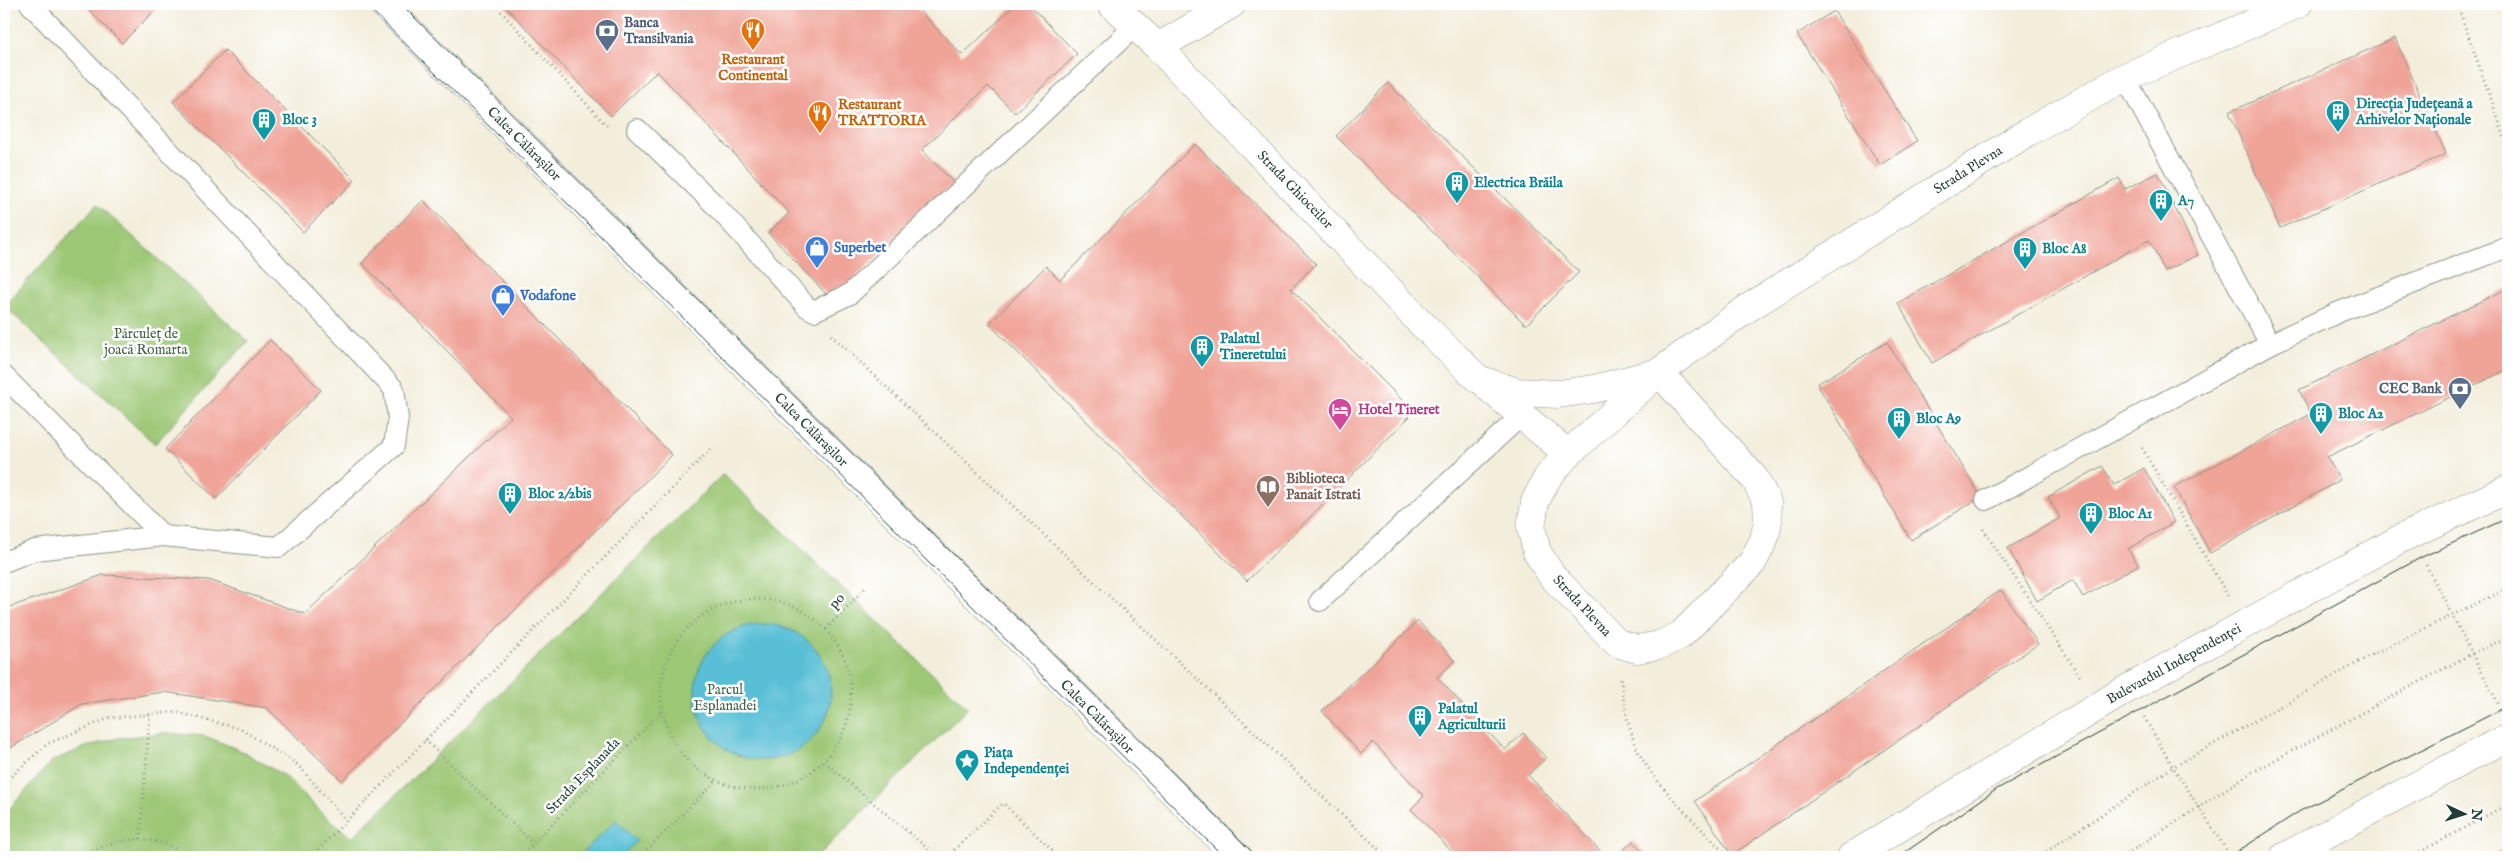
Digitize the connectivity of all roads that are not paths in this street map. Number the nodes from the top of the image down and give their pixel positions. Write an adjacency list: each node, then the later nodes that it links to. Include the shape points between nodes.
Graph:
1 (30, 4): 19 (lane, via 394,390 398,418 394,446 279,547)
2 (383, 4): 23 (street, Calea Călărașilor)
3 (1111, 4): 6 (street, Strada Ghioceilor)
4 (1232, 4): 7 (street)
5 (2298, 4): 8 (street, Strada Plevna)
6 (1135, 26): 7 (street, Strada Ghioceilor); 9 (lane, via 850,294 814,311 806,307 716,206)
7 (1158, 47): 14 (street, Strada Ghioceilor)
8 (2125, 77): 11 (lane); 12 (street, Strada Plevna, via 2028,132 1748,308)
9 (637, 129)
10 (2508, 248): 11 (lane, via 2339,312)
11 (2270, 344): 18 (lane)
12 (1659, 372): 14 (street, Strada Ghioceilor, via 1594,389 1558,394 1517,392); 16 (street, Strada Plevna); 16 (street, Strada Plevna, via 1755,479 1766,502 1768,521 1764,540 1752,563 1681,634 1660,645 1637,649 1617,643 1552,576 1537,552 1531,527 1535,502 1547,478)
13 (4, 376): 19 (lane)
14 (1478, 379): 15 (street, Strada Ghioceilor)
15 (1522, 415): 16 (street, Strada Ghioceilor); 21 (lane)
16 (1568, 454)
17 (2508, 489): 24 (street, Bulevardul Independenței, via 2409,534 2127,690)
18 (1986, 500)
19 (163, 536): 20 (lane, via 35,550)
20 (4, 562)
21 (1320, 601)
22 (2508, 738): 25 (street)
23 (1238, 857)
24 (1851, 857)
25 (2284, 857)

